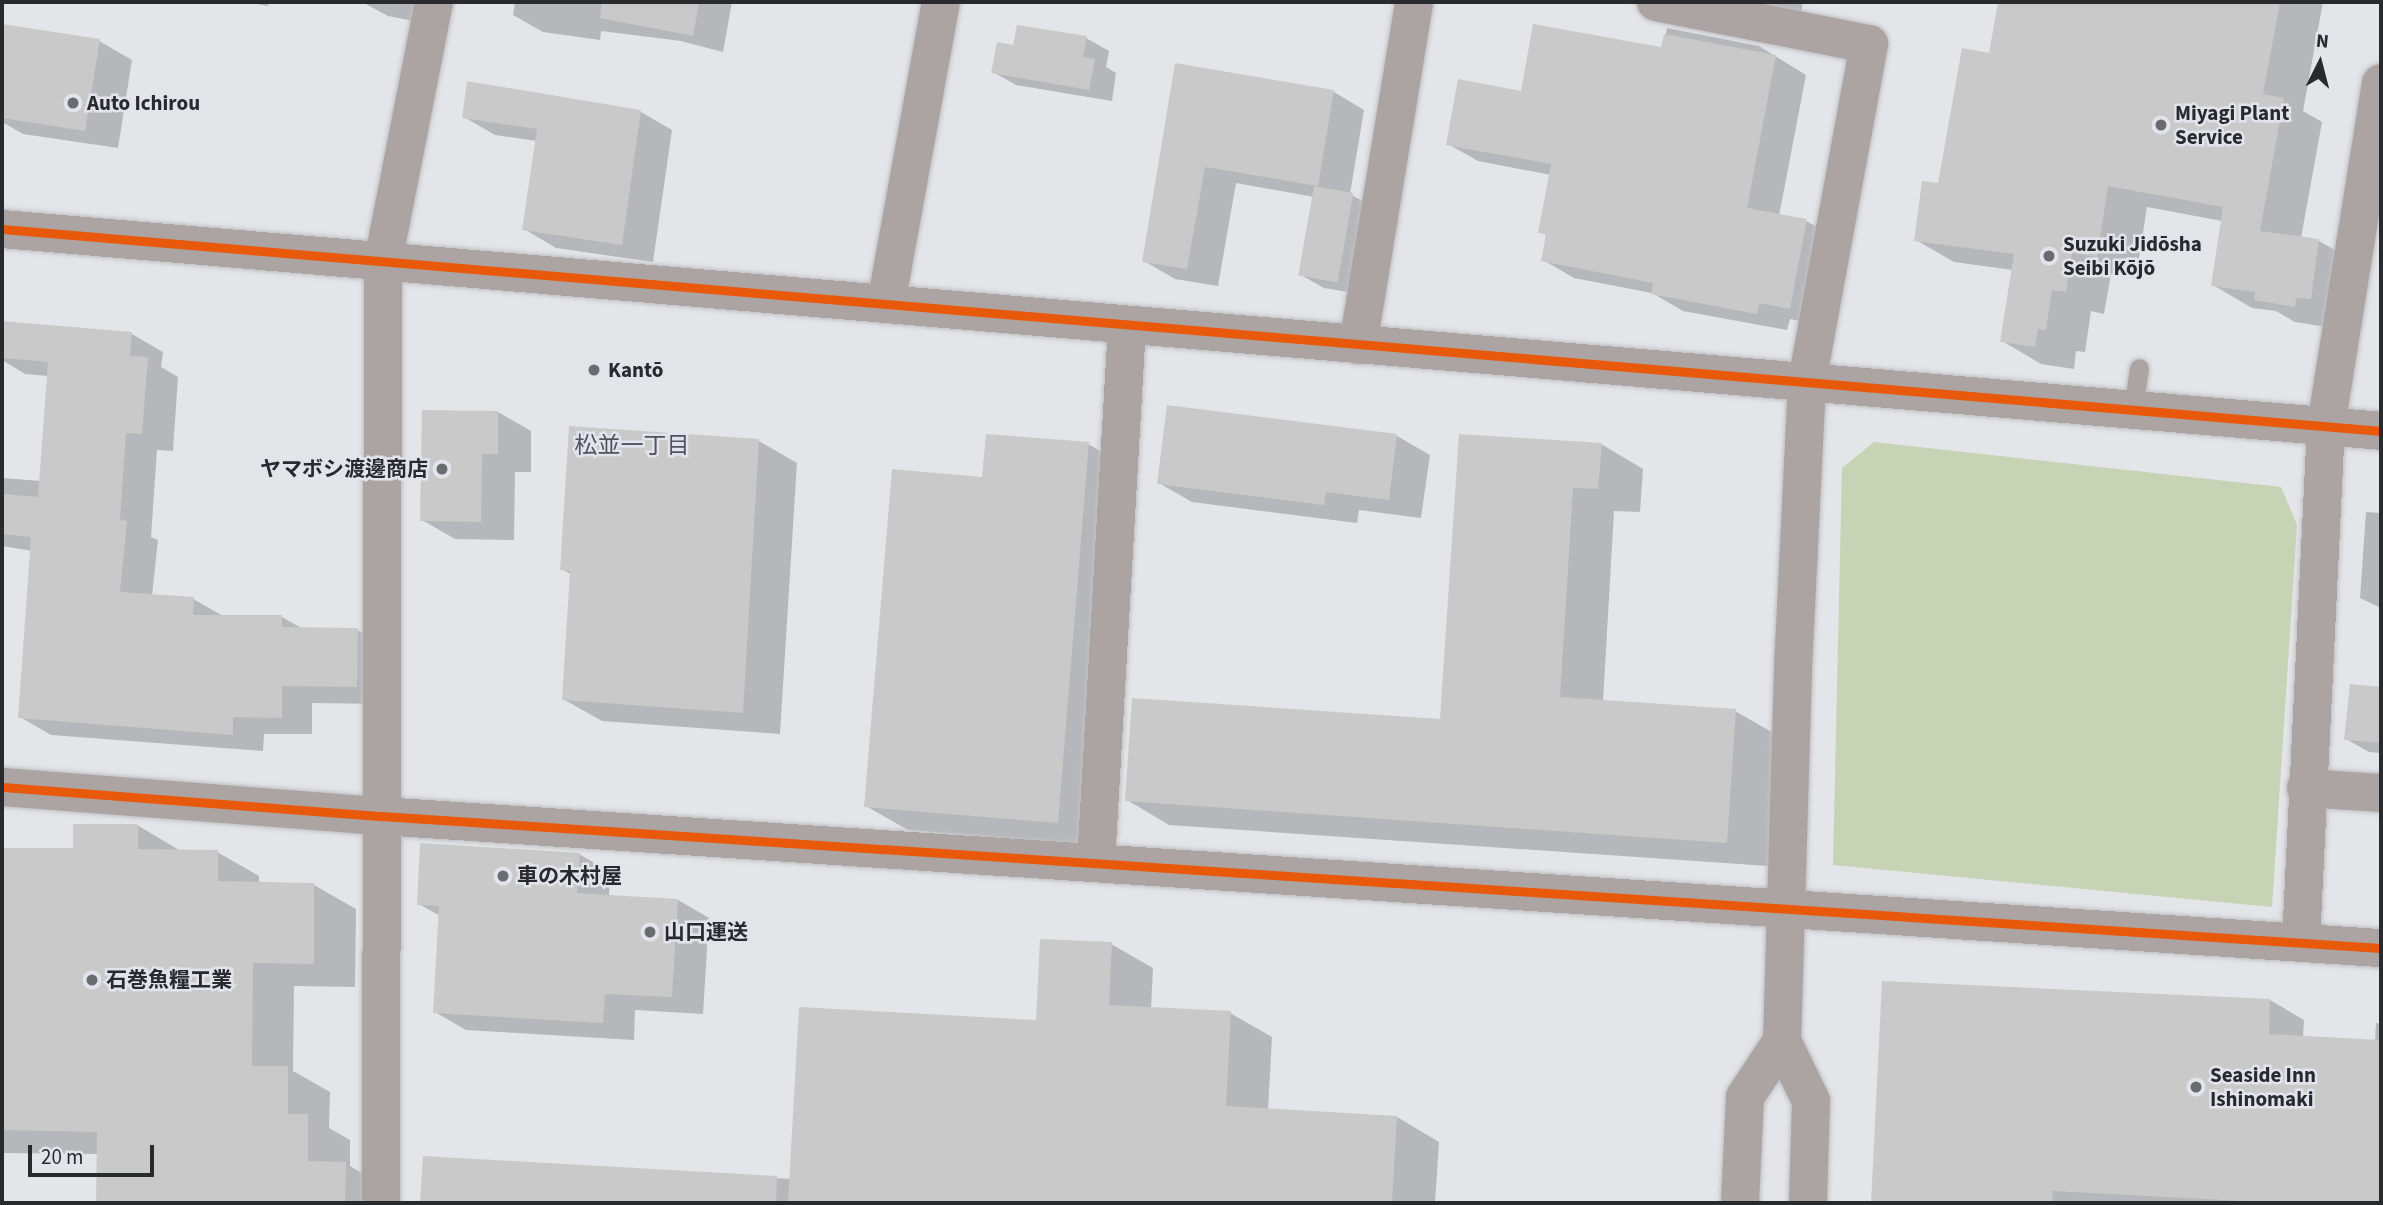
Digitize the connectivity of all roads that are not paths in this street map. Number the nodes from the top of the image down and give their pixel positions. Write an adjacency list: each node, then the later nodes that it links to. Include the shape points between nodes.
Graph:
1 (434, 2): 7 (street)
2 (941, 2): 8 (street)
3 (1414, 2): 10 (street)
4 (1656, 2): 12 (street, via 1869,44)
5 (2381, 83): 14 (street)
6 (2, 229): 7 (street)
7 (383, 262): 8 (street); 19 (street)
8 (886, 304): 9 (street)
9 (1127, 325): 10 (street); 20 (street)
10 (1358, 345): 12 (street)
11 (2139, 368): 13 (lane)
12 (1807, 382): 13 (street); 21 (street)
13 (2133, 410): 14 (street)
14 (2326, 426): 15 (street); 17 (street)
15 (2381, 431)
16 (2, 787): 19 (street)
17 (2306, 788): 18 (street); 22 (street)
18 (2381, 793)
19 (381, 816): 20 (street); 25 (street)
20 (1096, 863): 21 (street)
21 (1784, 907): 22 (street); 24 (street)
22 (2301, 942): 23 (street)
23 (2381, 947)
24 (1782, 1041): 26 (street, via 1745,1097); 27 (street, via 1811,1101)
25 (381, 1203)
26 (1740, 1203)
27 (1808, 1203)

